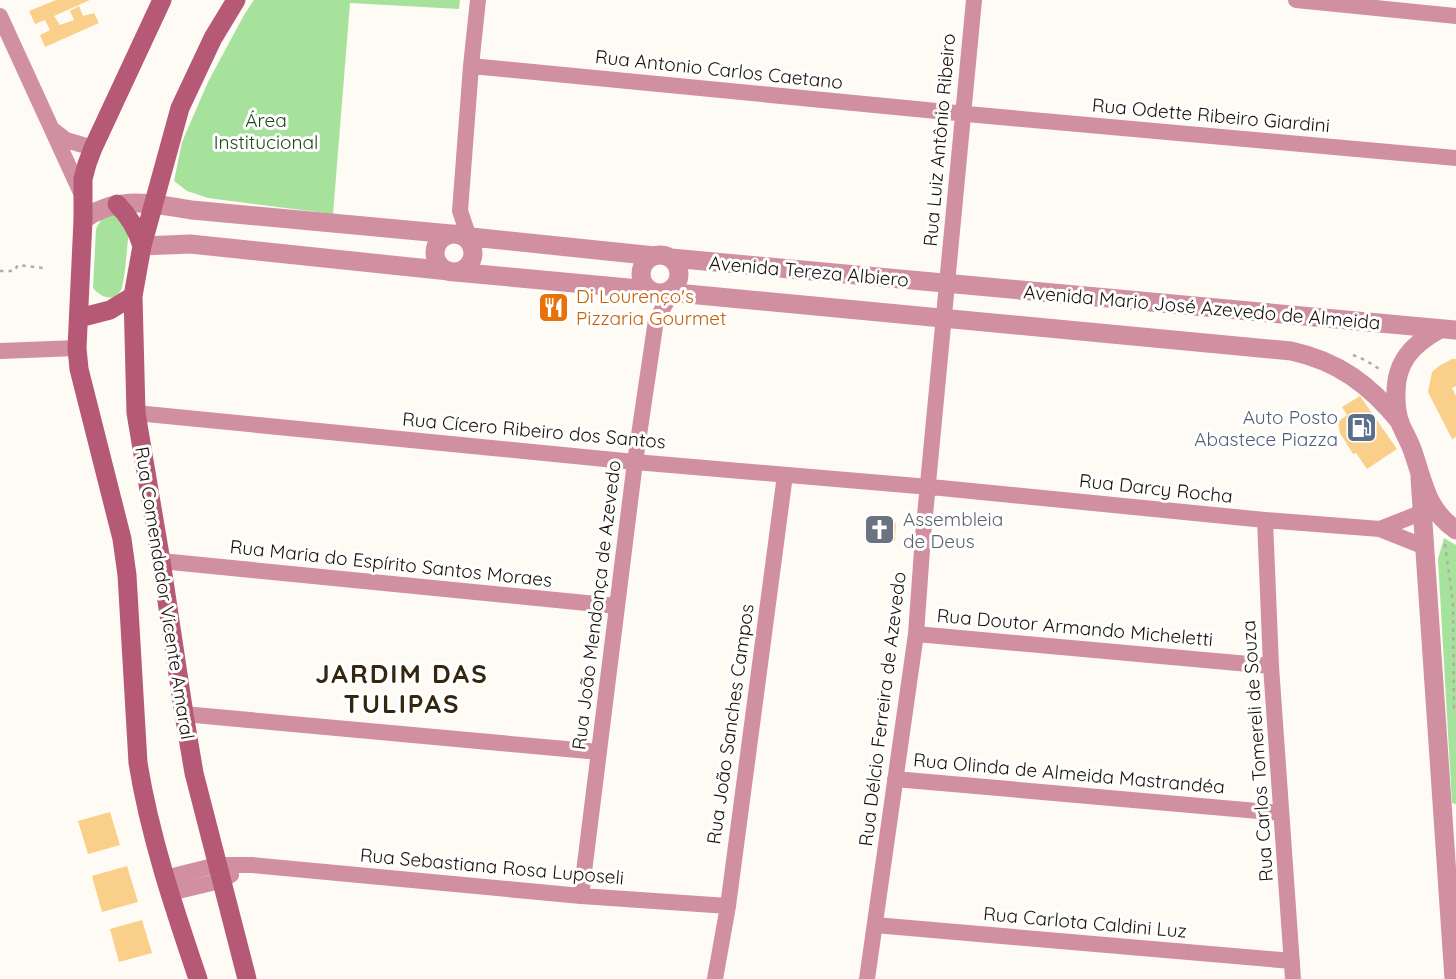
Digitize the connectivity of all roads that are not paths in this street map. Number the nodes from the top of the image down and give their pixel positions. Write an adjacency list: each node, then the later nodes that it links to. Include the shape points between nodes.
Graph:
1 (162, 0): 13 (main road, Rua Comendador Vicente Amaral)
2 (236, 0): 15 (main road, Rua Comendador Vicente Amaral, via 180,108)
3 (478, 0): 10 (street)
4 (974, 0): 11 (street, Rua Luiz Antônio Ribeiro)
5 (1296, 0): 7 (street)
6 (1431, 0): 7 (street)
7 (1412, 11): 8 (street)
8 (1454, 15)
9 (0, 16): 12 (street)
10 (471, 66): 11 (street, Rua Antonio Carlos Caetano); 21 (street)
11 (962, 113): 14 (street, Rua Odette Ribeiro Giardini); 26 (street, Rua Luiz Antônio Ribeiro)
12 (50, 127): 13 (street, via 66,140); 16 (street)
13 (93, 148): 16 (main road, Rua Comendador Vicente Amaral, via 84,171)
14 (1456, 158)
15 (160, 178): 17 (main road, Rua Comendador Vicente Amaral); 19 (street, via 172,201)
16 (82, 195): 20 (main road, Rua Comendador Vicente Amaral)
17 (153, 203): 18 (street); 19 (street, Avenida Tereza Albiero); 23 (main road, Rua Comendador Vicente Amaral)
18 (117, 204): 20 (street); 23 (main road, via 132,222)
19 (189, 210): 21 (street, Avenida Tereza Albiero); 22 (street, via 176,228)
20 (83, 220): 29 (main road, Rua Comendador Vicente Amaral)
21 (456, 237): 24 (street, Avenida Tereza Albiero); 25 (street, via 436,249 440,265); 25 (street, via 473,248 472,260 465,269)
22 (190, 244): 23 (street, Avenida Tereza Albiero); 25 (street, Avenida Tereza Albiero)
23 (142, 246): 28 (main road, Rua Comendador Vicente Amaral)
24 (663, 257): 26 (street, Avenida Tereza Albiero); 27 (street, via 677,264 678,281); 27 (street, via 647,260 641,275)
25 (452, 272): 27 (street, Avenida Tereza Albiero)
26 (947, 284): 30 (street, Rua Luiz Antônio Ribeiro); 32 (street, Avenida Mario José Azevedo de Almeida)
27 (659, 288): 30 (street, Avenida Tereza Albiero); 31 (street, Rua João Mendonça de Azevedo); 31 (street, Rua João Mendonça de Azevedo)
28 (133, 296): 29 (main road, via 110,310); 35 (main road, Rua Comendador Vicente Amaral)
29 (79, 318): 33 (main road, Rua Comendador Vicente Amaral)
30 (944, 318): 36 (street, Avenida Mario José Azevedo de Almeida, via 1310,355 1348,373); 40 (street, Rua Délcio Ferreira de Azevedo)
31 (656, 320): 37 (street, Rua João Mendonça de Azevedo)
32 (1448, 330): 36 (street, via 1428,335 1399,368)
33 (77, 348): 34 (street); 56 (main road, Rua Comendador Vicente Amaral, via 122,539 138,763)
34 (0, 351)
35 (136, 413): 37 (street, Rua Cícero Ribeiro dos Santos); 46 (main road, Rua Comendador Vicente Amaral)
36 (1399, 422): 39 (street)
37 (635, 462): 38 (street, Rua Cícero Ribeiro dos Santos); 47 (street, Rua João Mendonça de Azevedo)
38 (785, 475): 40 (street, Rua Cícero Ribeiro dos Santos); 58 (street, Rua João Sanches Campos)
39 (1420, 478): 41 (street); 44 (street)
40 (929, 487): 42 (street, Rua Darcy Rocha); 48 (street, Rua Délcio Ferreira de Azevedo)
41 (1423, 512): 43 (street, Rua Darcy Rocha); 45 (street)
42 (1265, 520): 43 (street, Rua Darcy Rocha); 49 (street, Rua Carlos Tomereli de Souza)
43 (1380, 529): 45 (street, Rua Darcy Rocha)
44 (1451, 537)
45 (1425, 547): 66 (street)
46 (161, 561): 47 (street, Rua Maria do Espírito Santos Moraes); 50 (main road, Rua Comendador Vicente Amaral)
47 (617, 606): 51 (street, Rua João Mendonça de Azevedo)
48 (916, 634): 49 (street, Rua Doutor Armando Micheletti); 52 (street, Rua Délcio Ferreira de Azevedo)
49 (1272, 666): 53 (street, Rua Carlos Tomereli de Souza)
50 (184, 714): 51 (street); 54 (main road, Rua Comendador Vicente Amaral)
51 (599, 752): 57 (street, Rua João Mendonça de Azevedo)
52 (895, 779): 53 (street, Rua Olinda de Almeida Mastrandéa); 59 (street, Rua Délcio Ferreira de Azevedo)
53 (1281, 813): 60 (street, Rua Carlos Tomereli de Souza)
54 (216, 864): 55 (street); 55 (street, Rua Sebastiana Rosa Luposeli, via 235,859); 56 (street); 62 (main road, Rua Comendador Vicente Amaral)
55 (252, 865): 57 (street, Rua Sebastiana Rosa Luposeli)
56 (167, 886): 61 (main road, Rua Comendador Vicente Amaral)
57 (581, 896): 58 (street, Rua Sebastiana Rosa Luposeli)
58 (727, 906): 63 (street, Rua João Sanches Campos)
59 (875, 925): 60 (street, Rua Carlota Caldini Luz); 64 (street, Rua Délcio Ferreira de Azevedo)
60 (1292, 961): 65 (street, Rua Carlos Tomereli de Souza)
61 (198, 979)
62 (247, 979)
63 (715, 979)
64 (867, 979)
65 (1293, 979)
66 (1454, 979)

